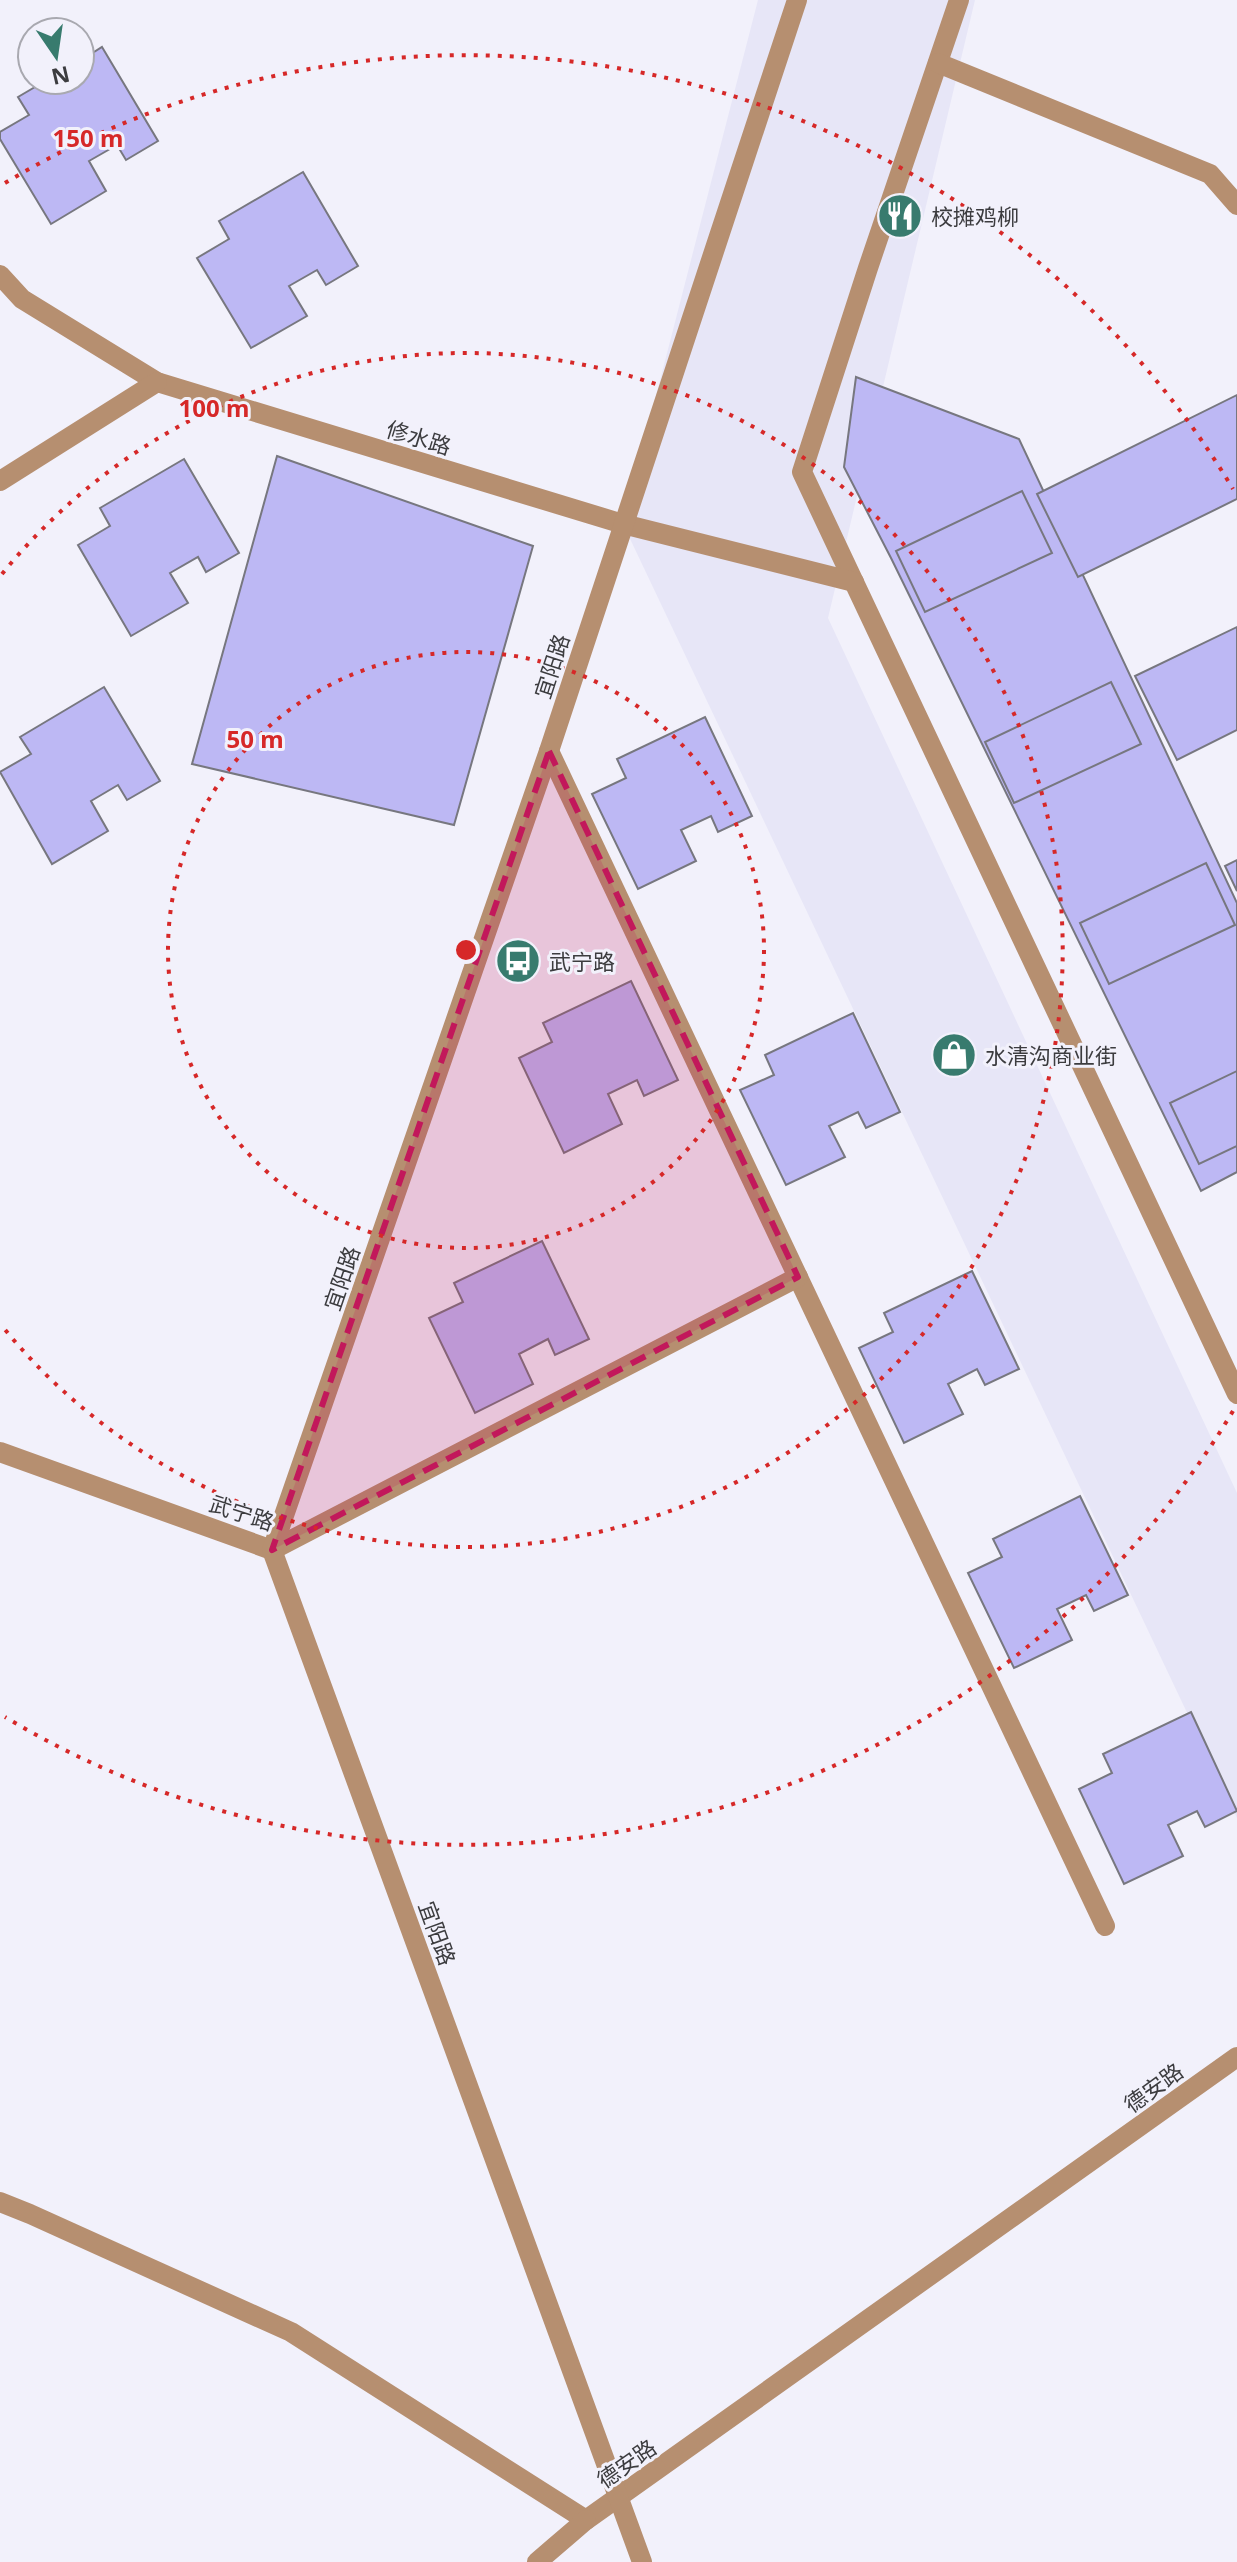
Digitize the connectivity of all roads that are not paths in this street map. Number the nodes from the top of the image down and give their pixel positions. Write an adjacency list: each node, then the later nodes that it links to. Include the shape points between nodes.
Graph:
1 (797, 0): 8 (street, 宜阳路)
2 (959, 0): 3 (street)
3 (938, 63): 4 (street, via 1210,174); 9 (street, via 802,472)
4 (1237, 205)
5 (0, 275): 6 (street, 修水路, via 22,299)
6 (157, 382): 7 (street); 8 (street, 修水路)
7 (0, 481)
8 (623, 524): 9 (street, 修水路); 10 (street, 宜阳路)
9 (854, 582): 12 (street)
10 (549, 751): 11 (street); 14 (street, 宜阳路)
11 (798, 1277): 14 (street, 武宁路); 15 (street)
12 (1237, 1394)
13 (0, 1452): 14 (street, 武宁路)
14 (272, 1550): 18 (street, 宜阳路)
15 (1105, 1926)
16 (1237, 2057): 18 (street, 德安路)
17 (0, 2202): 19 (street, via 291,2332)
18 (620, 2498): 19 (street, 德安路); 21 (street, 宜阳路)
19 (586, 2520): 20 (street, 德安路)
20 (537, 2562)
21 (642, 2562)

